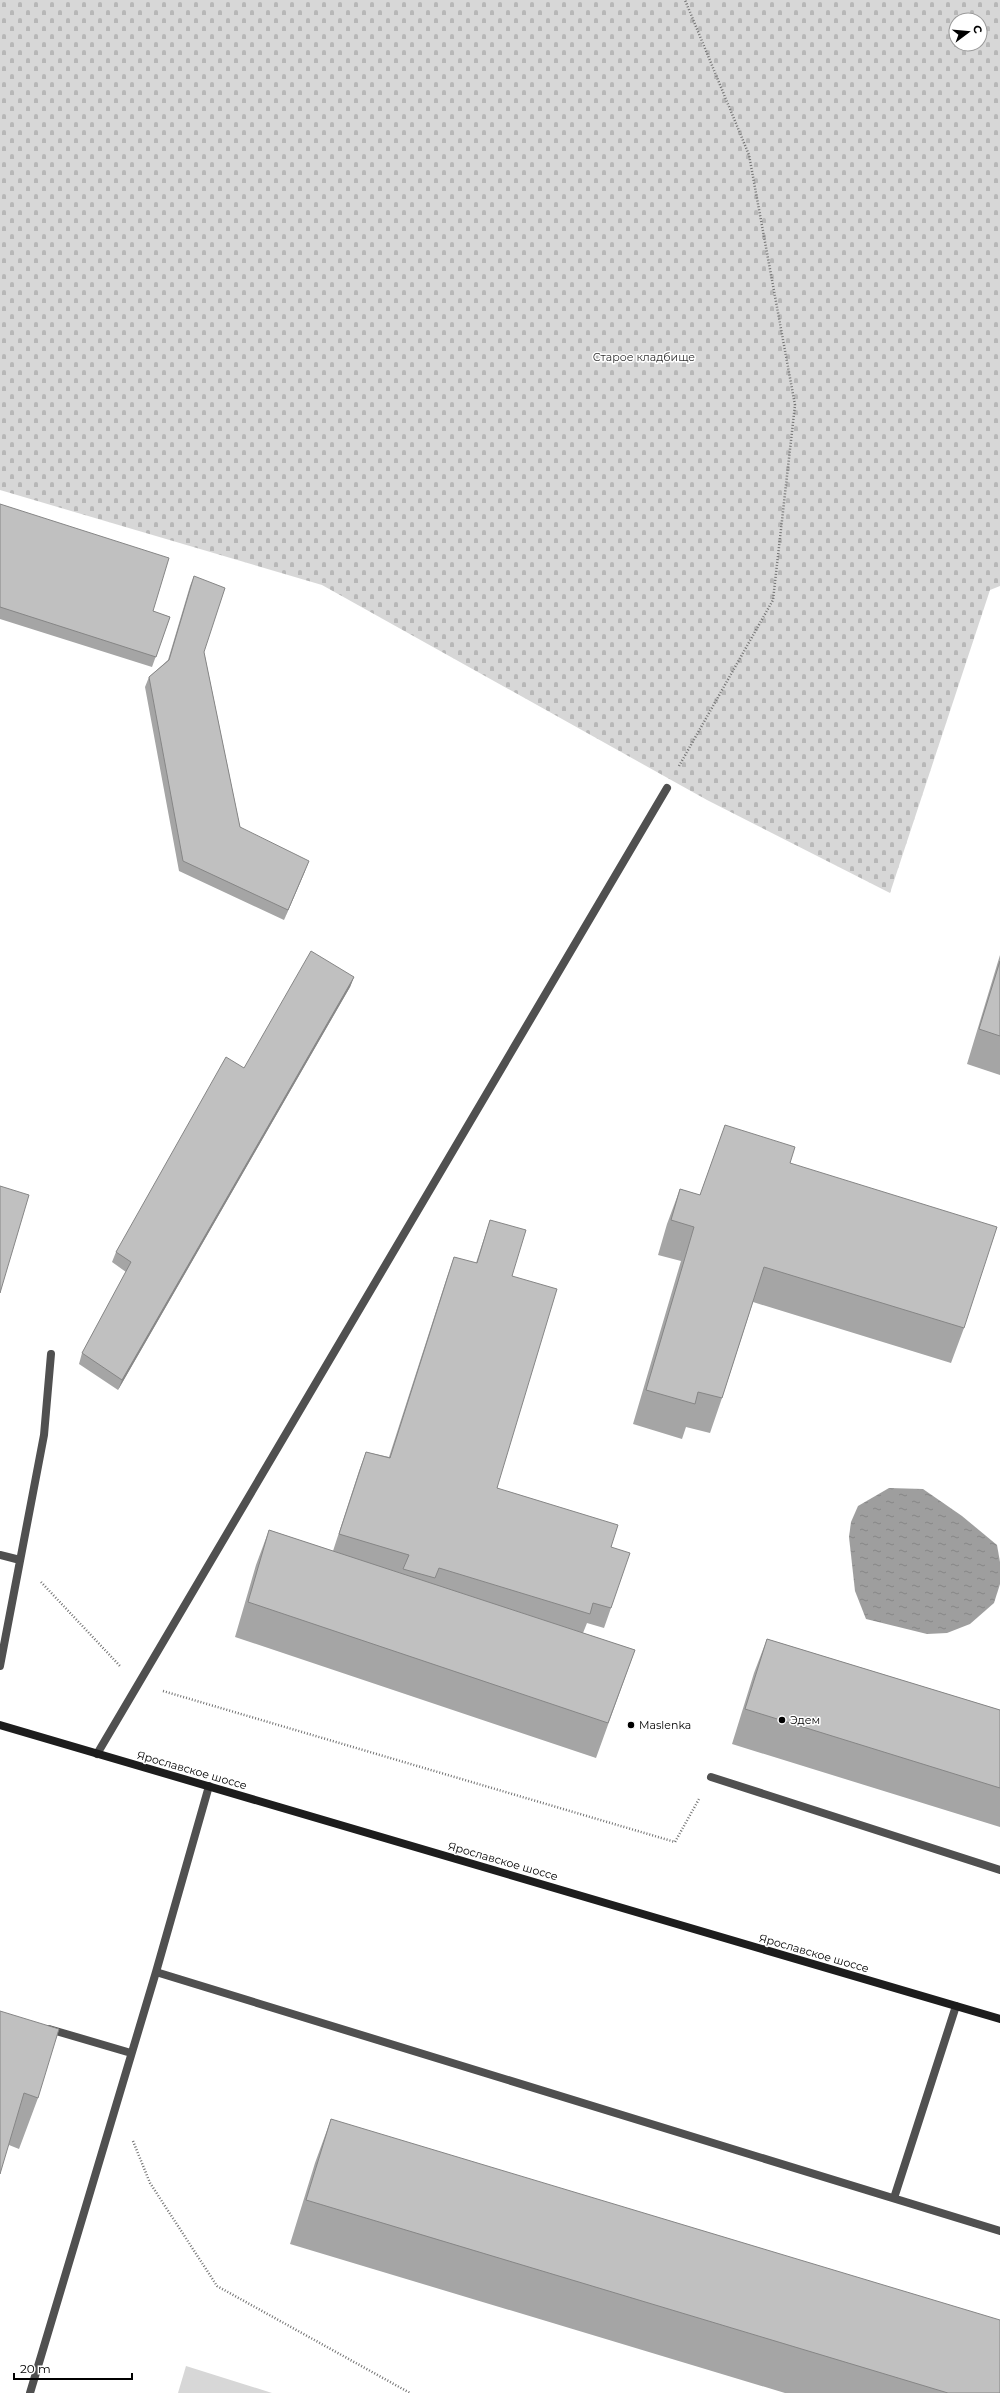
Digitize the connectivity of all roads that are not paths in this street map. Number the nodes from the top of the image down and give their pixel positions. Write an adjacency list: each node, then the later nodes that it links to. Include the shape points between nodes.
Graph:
1 (667, 788): 7 (lane)
2 (51, 1354): 4 (lane, via 44,1435)
3 (0, 1555): 4 (lane)
4 (20, 1560): 5 (lane)
5 (0, 1666)
6 (0, 1725): 7 (main road, Ярославское шоссе)
7 (97, 1754): 9 (main road, Ярославское шоссе)
8 (711, 1777): 10 (lane)
9 (209, 1786): 11 (lane); 12 (main road, Ярославское шоссе)
10 (1000, 1870)
11 (156, 1972): 15 (lane); 16 (lane)
12 (956, 2006): 13 (main road, Ярославское шоссе); 16 (lane)
13 (1000, 2019)
14 (44, 2027): 15 (lane)
15 (132, 2053): 18 (lane)
16 (894, 2198): 17 (lane)
17 (1000, 2231)
18 (30, 2393)

